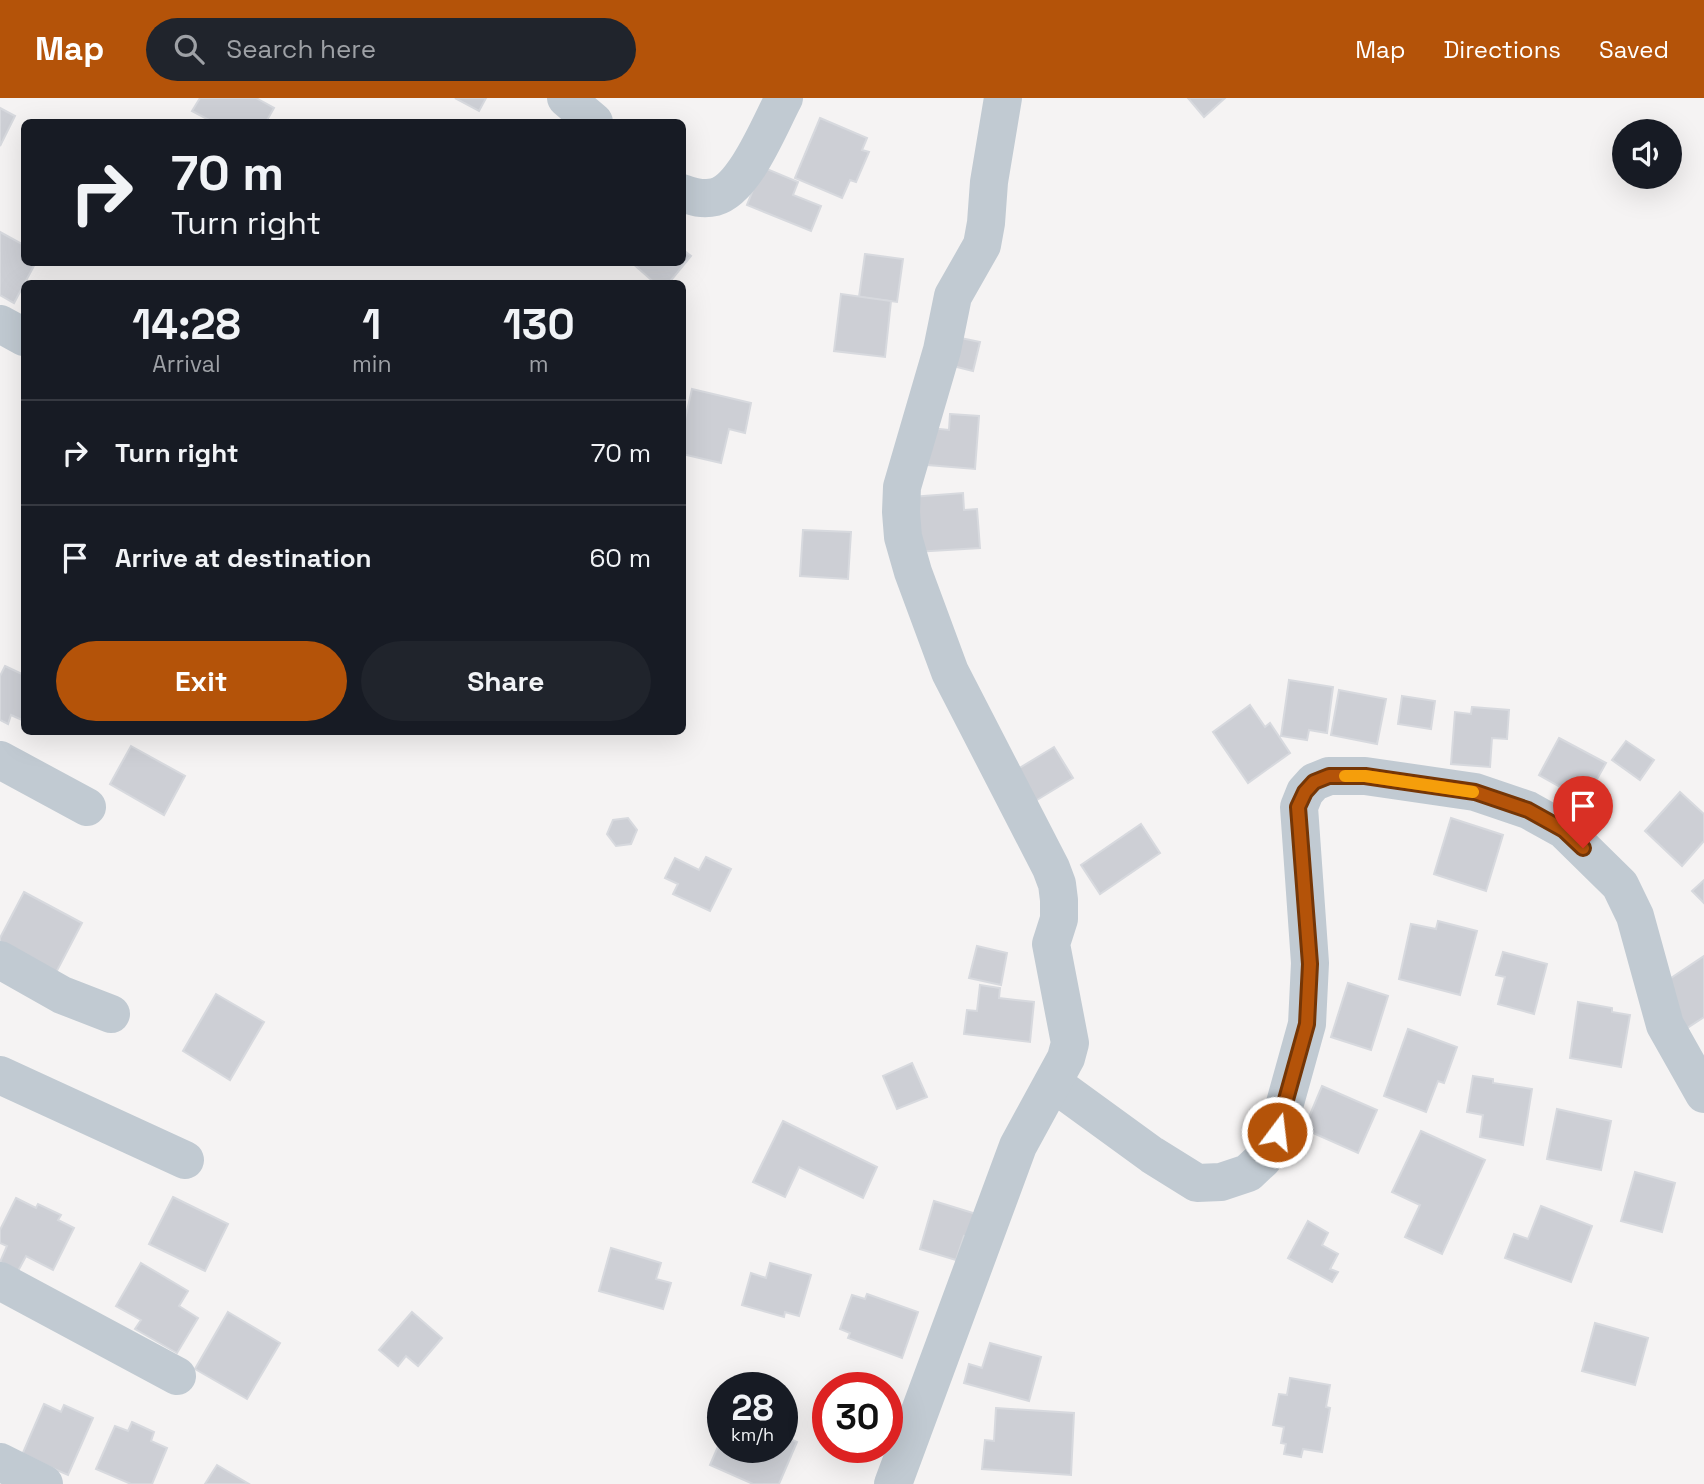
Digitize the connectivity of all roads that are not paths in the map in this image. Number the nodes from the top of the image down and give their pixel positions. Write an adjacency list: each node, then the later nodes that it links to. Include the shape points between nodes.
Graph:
1 (566, 98): 4 (street)
2 (784, 98): 5 (street, via 753,159 729,190 700,199)
3 (1003, 98): 13 (street, via 982,245 953,296 902,487 901,512 913,572 950,672 1057,884 1059,919 1051,944 1070,1043)
4 (590, 119)
5 (686, 195)
6 (0, 324): 7 (street)
7 (21, 335)
8 (0, 760): 9 (street)
9 (88, 807)
10 (0, 960): 11 (street, via 62,995)
11 (111, 1014)
12 (0, 1074): 15 (street)
13 (1053, 1083): 14 (street, via 1196,1183 1221,1182 1248,1173 1263,1159 1277,1132 1307,1024 1310,964 1298,807 1314,782 1329,776 1365,776 1475,792 1528,810 1564,830 1620,885 1635,916 1665,1025); 20 (street, via 1018,1146)
14 (1704, 1094)
15 (185, 1160)
16 (0, 1281): 17 (street)
17 (177, 1376)
18 (0, 1462): 19 (street)
19 (44, 1484)
20 (894, 1484)

